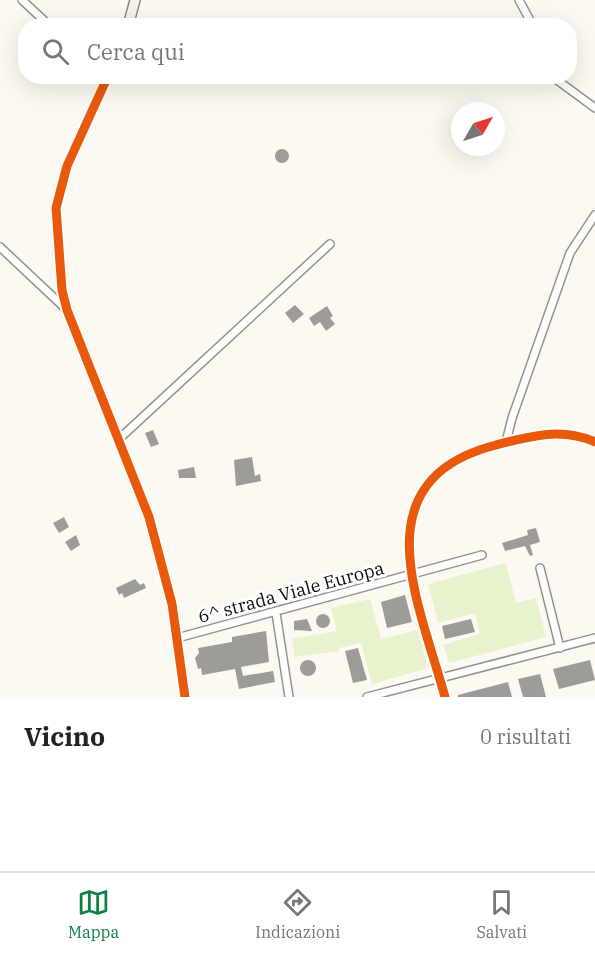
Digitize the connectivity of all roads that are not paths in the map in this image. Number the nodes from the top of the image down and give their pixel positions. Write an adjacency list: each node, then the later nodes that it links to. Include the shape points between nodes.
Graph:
1 (22, 0): 4 (street)
2 (135, 0): 5 (street)
3 (519, 0): 6 (street)
4 (41, 18)
5 (130, 18)
6 (529, 18)
7 (104, 84): 13 (street, via 68,166 56,208)
8 (562, 84): 9 (street)
9 (595, 108)
10 (595, 215): 15 (street, via 570,253)
11 (330, 244): 14 (street)
12 (0, 247): 13 (street)
13 (67, 310): 14 (street)
14 (119, 439): 21 (street, via 148,517 172,604)
15 (506, 442): 16 (street, via 558,433); 19 (street, via 467,454 430,480 415,506 408,531)
16 (595, 442)
17 (482, 555): 19 (street, 6^ strada Viale Europa)
18 (540, 568): 23 (street)
19 (412, 575): 20 (street, 6^ strada Viale Europa); 24 (street)
20 (276, 613): 21 (street, 6^ strada Viale Europa); 26 (street)
21 (177, 638): 25 (street)
22 (595, 638): 23 (street)
23 (560, 648): 24 (street)
24 (440, 679): 27 (street); 28 (street)
25 (185, 697)
26 (289, 697)
27 (367, 697)
28 (445, 697)

